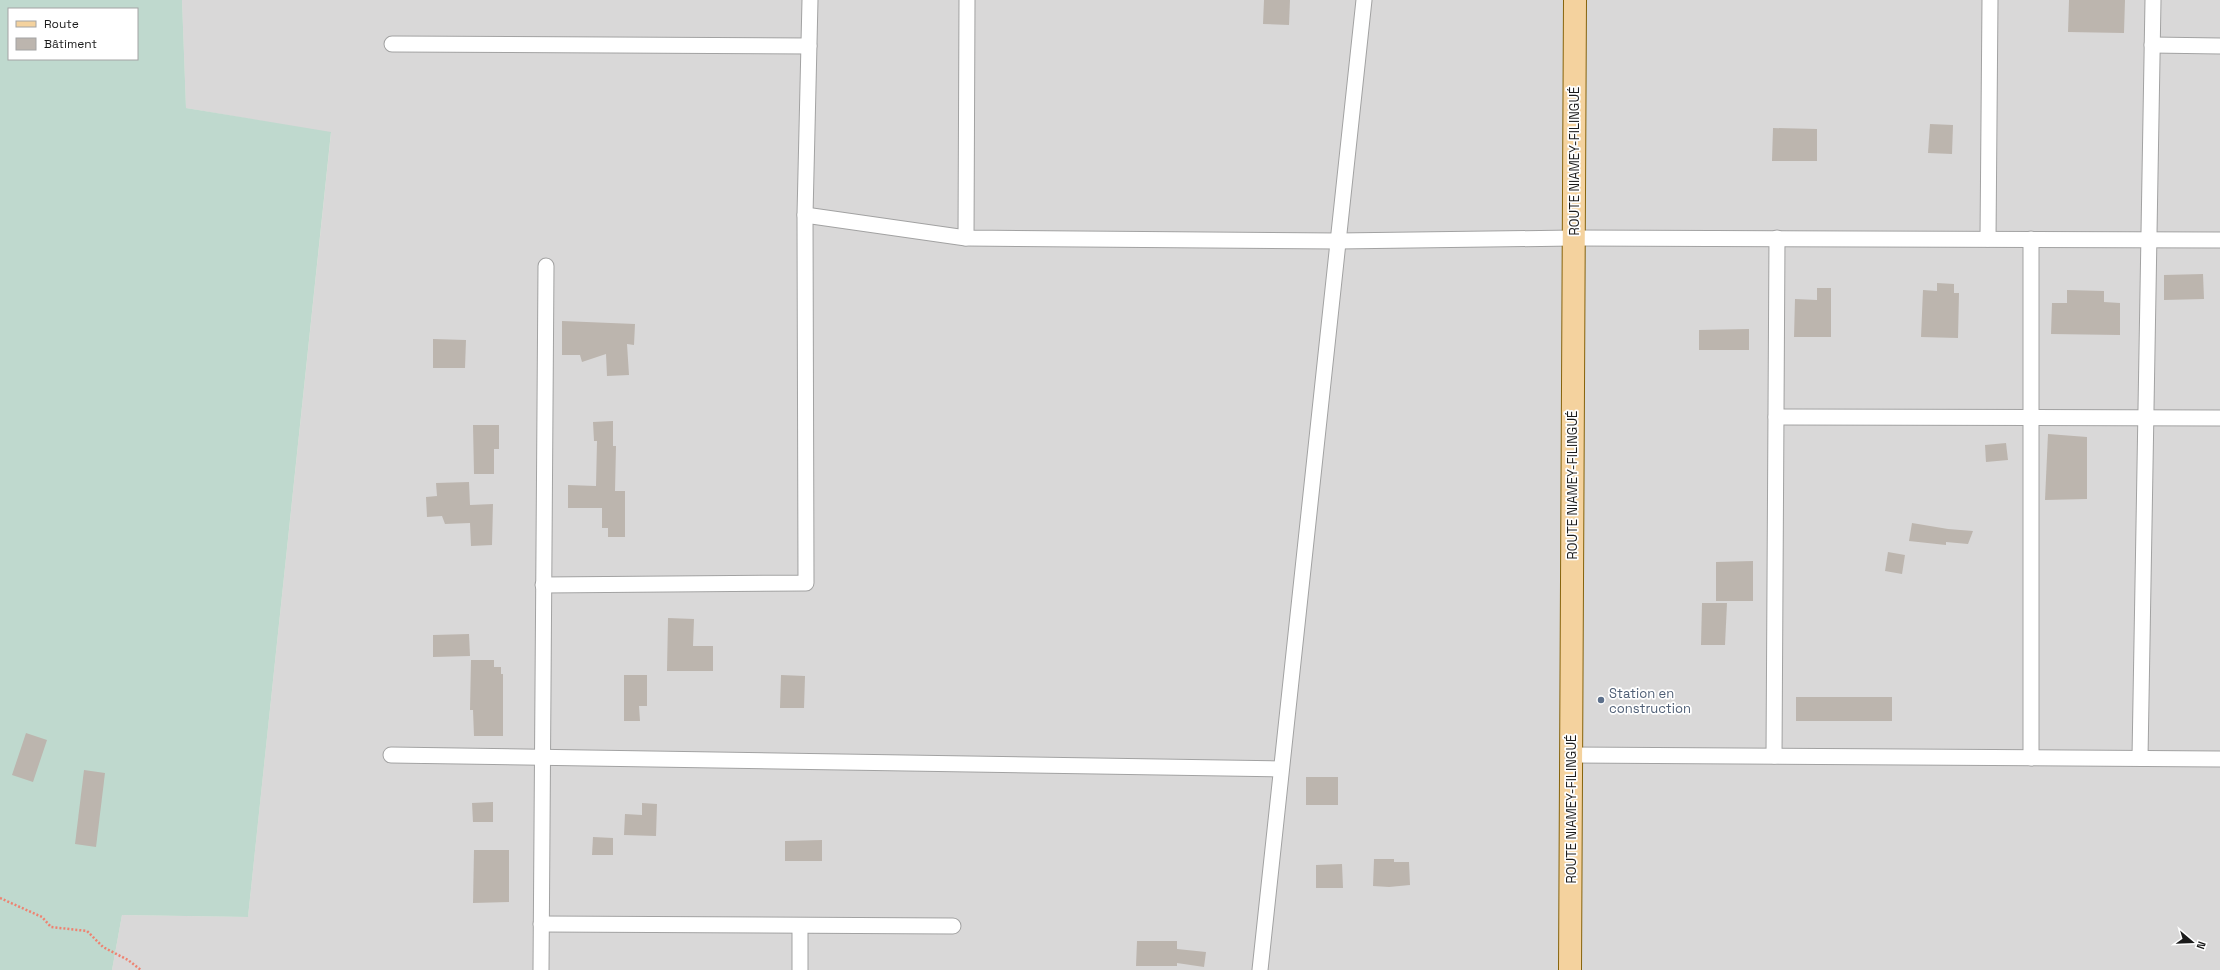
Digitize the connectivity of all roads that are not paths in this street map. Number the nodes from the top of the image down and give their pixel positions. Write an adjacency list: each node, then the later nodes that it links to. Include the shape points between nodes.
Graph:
1 (810, 0): 9 (street)
2 (967, 0): 12 (street)
3 (1364, 0): 19 (street)
4 (1575, 0): 13 (main road, ROUTE NIAMEY-FILINGUÉ)
5 (1990, 0): 15 (street)
6 (2153, 0): 8 (street)
7 (392, 44): 9 (street)
8 (2152, 45): 10 (street); 17 (street)
9 (809, 46): 11 (street)
10 (2220, 46)
11 (805, 215): 12 (street); 25 (street, via 806,583)
12 (966, 238): 19 (street)
13 (1573, 238): 14 (street); 19 (street); 27 (main road, ROUTE NIAMEY-FILINGUÉ)
14 (1777, 238): 15 (street); 21 (street)
15 (1988, 239): 16 (street)
16 (2031, 239): 17 (street); 22 (street)
17 (2149, 239): 18 (street); 23 (street)
18 (2220, 240)
19 (1338, 241): 33 (street)
20 (546, 266): 25 (street)
21 (1776, 417): 22 (street); 28 (street)
22 (2031, 417): 23 (street); 30 (street)
23 (2146, 418): 24 (street); 31 (street)
24 (2220, 418)
25 (543, 585): 29 (street)
26 (392, 755): 29 (street)
27 (1572, 755): 28 (street); 40 (main road, ROUTE NIAMEY-FILINGUÉ)
28 (1774, 756): 30 (street)
29 (542, 757): 33 (street); 34 (street)
30 (2030, 758): 31 (street)
31 (2140, 758): 32 (street)
32 (2220, 759)
33 (1281, 769): 39 (street)
34 (541, 924): 35 (street); 37 (street)
35 (800, 926): 36 (street); 38 (street)
36 (954, 926)
37 (541, 970)
38 (800, 970)
39 (1260, 970)
40 (1570, 970)

